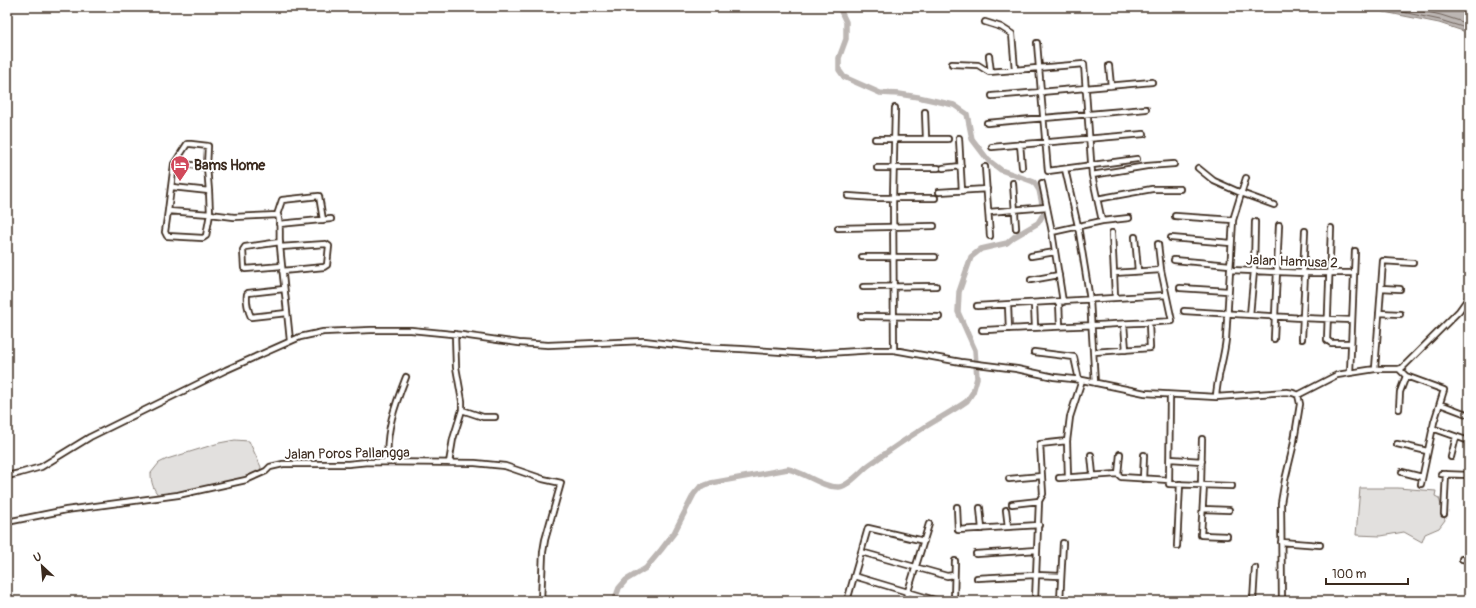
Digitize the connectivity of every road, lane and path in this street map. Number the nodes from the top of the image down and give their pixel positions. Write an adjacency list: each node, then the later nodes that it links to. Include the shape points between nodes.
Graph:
1 (985, 22): 7 (street, via 1012,34)
2 (1037, 44): 6 (street)
3 (989, 56): 8 (street)
4 (952, 64): 8 (street, via 978,65)
5 (1109, 66): 10 (street)
6 (1039, 68): 7 (street); 11 (street, via 1084,64); 12 (street)
7 (1015, 70): 8 (street)
8 (991, 72)
9 (1152, 82): 10 (street)
10 (1111, 86): 11 (street)
11 (1086, 88): 12 (street); 17 (street)
12 (1041, 92): 13 (street); 18 (street)
13 (992, 96)
14 (895, 108): 26 (street)
15 (1146, 109): 17 (street)
16 (925, 112): 21 (street)
17 (1088, 114): 18 (street); 24 (street)
18 (1043, 118): 19 (street); 27 (street)
19 (987, 123)
20 (1144, 134): 24 (street)
21 (926, 138): 22 (street); 26 (street)
22 (948, 138)
23 (959, 138): 33 (street)
24 (1090, 138): 27 (street); 40 (street)
25 (875, 139): 26 (street)
26 (894, 139): 37 (street)
27 (1046, 142): 28 (street); 41 (street, via 1048,171)
28 (1020, 144): 29 (street); 38 (street)
29 (992, 147)
30 (1137, 159): 40 (street)
31 (174, 164): 34 (street); 34 (street, via 187,144 191,144 208,146); 45 (street)
32 (1174, 164): 40 (street)
33 (961, 166): 37 (street); 49 (street)
34 (207, 167): 48 (street)
35 (985, 167): 46 (street)
36 (877, 168): 37 (street)
37 (894, 168): 53 (street)
38 (1022, 168)
39 (1198, 168): 51 (street, via 1214,181)
40 (1092, 170): 41 (street); 55 (street)
41 (1066, 173): 73 (street)
42 (1246, 178): 51 (street)
43 (1013, 183): 58 (street)
44 (1042, 183): 57 (street)
45 (172, 187): 48 (street); 59 (street)
46 (987, 189): 49 (street); 60 (street)
47 (1180, 189): 55 (street, via 1152,189)
48 (210, 191): 61 (street)
49 (962, 191): 50 (street)
50 (939, 192)
51 (1241, 194): 56 (street); 68 (street)
52 (848, 196): 53 (street)
53 (893, 198): 54 (street); 74 (street)
54 (934, 198)
55 (1097, 199): 67 (street)
56 (1274, 205)
57 (1046, 208): 58 (street); 79 (street)
58 (1015, 210): 60 (street); 76 (street)
59 (168, 211): 61 (street); 61 (street, via 165,232 168,236 205,237)
60 (989, 212): 81 (street)
61 (210, 214): 62 (street, via 234,217)
62 (277, 215): 66 (street, via 282,200 319,196); 70 (street)
63 (1175, 216): 68 (street)
64 (1129, 218): 67 (street)
65 (331, 219): 66 (street)
66 (323, 220): 70 (street)
67 (1102, 220): 73 (street)
68 (1233, 220): 84 (street)
69 (1255, 222): 99 (street)
70 (279, 224): 86 (street)
71 (1279, 225): 100 (street)
72 (934, 226): 74 (street)
73 (1078, 226): 79 (street); 118 (street)
74 (894, 227): 75 (street); 91 (street)
75 (838, 228)
76 (1016, 228)
77 (1331, 228): 101 (street)
78 (1305, 231): 103 (street)
79 (1052, 232): 88 (street)
80 (1112, 233): 102 (street)
81 (990, 236)
82 (1135, 237): 98 (street)
83 (1171, 238): 84 (street)
84 (1231, 243): 95 (street)
85 (1158, 244): 97 (street)
86 (280, 245): 96 (street); 96 (street, via 245,247 244,268); 96 (street, via 328,246 327,265 324,267)
87 (1355, 251): 104 (street)
88 (1055, 252): 89 (street); 105 (street)
89 (1031, 256)
90 (862, 257): 91 (street)
91 (894, 257): 92 (street); 109 (street)
92 (935, 257)
93 (1174, 260): 95 (street, Jalan Hamusa 2)
94 (1412, 263): 111 (street, via 1383,261)
95 (1230, 267): 99 (street, Jalan Hamusa 2); 114 (street)
96 (282, 268): 112 (street)
97 (1161, 270): 98 (street); 115 (street)
98 (1138, 271): 102 (street)
99 (1254, 271): 100 (street, Jalan Hamusa 2); 128 (street)
100 (1278, 272): 103 (street, Jalan Hamusa 2); 130 (street)
101 (1329, 272): 103 (street, Jalan Hamusa 2); 104 (street, Jalan Hamusa 2); 134 (street)
102 (1114, 273): 116 (street)
103 (1304, 273): 133 (street)
104 (1354, 273): 135 (street)
105 (1059, 275): 106 (street); 119 (street)
106 (1031, 280)
107 (936, 286): 109 (street)
108 (862, 287): 109 (street)
109 (894, 287): 131 (street)
110 (1180, 288): 114 (street)
111 (1381, 288): 113 (street); 125 (street)
112 (284, 289): 124 (street); 124 (street, via 248,293 246,297 251,317)
113 (1400, 289)
114 (1228, 290): 126 (street)
115 (1166, 295): 116 (street); 136 (street, via 1172,321)
116 (1115, 297): 118 (street)
117 (1469, 297): 152 (street, via 1412,360)
118 (1090, 300): 119 (street); 139 (street)
119 (1061, 302): 120 (street); 138 (street)
120 (1034, 304): 121 (street); 140 (street)
121 (1008, 305): 122 (street); 141 (street)
122 (977, 306)
123 (1184, 310): 126 (street)
124 (287, 313): 146 (street)
125 (1379, 313): 127 (street); 153 (street)
126 (1228, 314): 128 (street); 161 (street, via 1224,356 1218,375)
127 (1400, 314)
128 (1250, 315): 130 (street)
129 (861, 316): 131 (street)
130 (1276, 316): 133 (street); 144 (street)
131 (894, 317): 132 (street); 148 (street)
132 (938, 317)
133 (1302, 318): 134 (street); 145 (street)
134 (1327, 319): 135 (street); 147 (street, via 1328,342)
135 (1352, 320): 147 (street)
136 (1149, 323): 137 (street); 149 (street, via 1150,348)
137 (1124, 324): 139 (street); 149 (street)
138 (1060, 326): 139 (street); 140 (street)
139 (1092, 326): 151 (street)
140 (1035, 328): 141 (street)
141 (1009, 329): 142 (street)
142 (982, 330)
143 (455, 334): 146 (street, via 371,330 315,333); 148 (street, via 548,345 644,341 692,347 801,354); 164 (street, via 456,367 462,392)
144 (1274, 339)
145 (1302, 339)
146 (290, 341): 186 (street, via 116,424 45,464)
147 (1352, 343): 154 (street)
148 (894, 350): 157 (street)
149 (1126, 350): 151 (street)
150 (1034, 352): 157 (street, via 1074,357)
151 (1094, 352): 158 (street)
152 (1399, 369): 153 (street); 155 (street)
153 (1375, 370): 154 (street)
154 (1350, 373): 160 (street, via 1333,376)
155 (1406, 376): 162 (street, via 1444,390); 163 (street, via 1400,392)
156 (406, 377): 180 (street, via 390,424)
157 (1081, 380): 158 (street); 170 (street, via 1070,417)
158 (1095, 383): 159 (street)
159 (1170, 395): 161 (street); 178 (street)
160 (1298, 396): 161 (street, via 1287,392); 213 (street, via 1300,404 1281,503)
161 (1216, 397)
162 (1440, 404): 165 (street); 167 (street)
163 (1399, 409)
164 (462, 410): 166 (street, via 479,416); 181 (street)
165 (1469, 415)
166 (495, 417)
167 (1432, 428): 168 (street); 173 (street)
168 (1456, 437): 171 (street); 177 (street)
169 (1202, 439): 179 (street)
170 (1067, 441): 187 (street, via 1040,444); 188 (street)
171 (1469, 441)
172 (1397, 444): 173 (street)
173 (1427, 451): 189 (street)
174 (1120, 454): 183 (street)
175 (1091, 455): 184 (street)
176 (1144, 455): 192 (street)
177 (1451, 457)
178 (1170, 459): 179 (street); 193 (street)
179 (1202, 461): 196 (street)
180 (388, 462): 181 (street, Jalan Poros Pallangga); 206 (street, Jalan Poros Pallangga, via 275,465 246,480 178,495 66,510)
181 (448, 463): 231 (street, Jalan Poros Pallangga, via 496,464 560,482 544,548)
182 (1402, 472): 189 (street)
183 (1118, 474): 184 (street); 192 (street, via 1121,477)
184 (1093, 475): 188 (street)
185 (1469, 475): 205 (street, via 1444,474)
186 (7, 476)
187 (1042, 476): 191 (street); 198 (street, via 1043,494)
188 (1068, 477): 190 (street)
189 (1422, 477): 195 (street)
190 (1059, 478)
191 (1009, 479)
192 (1143, 479): 193 (street)
193 (1169, 480): 194 (street, via 1169,484)
194 (1180, 484): 196 (street); 216 (street)
195 (1421, 484)
196 (1202, 485): 197 (street); 202 (street)
197 (1232, 486)
198 (1039, 502): 199 (street); 208 (street)
199 (1012, 504)
200 (957, 507): 210 (street, via 958,530)
201 (980, 508): 210 (street)
202 (1203, 509): 204 (street); 211 (street, via 1202,535)
203 (1006, 510): 209 (street)
204 (1229, 510)
205 (1444, 514)
206 (7, 522)
207 (929, 524): 212 (street)
208 (1038, 525): 209 (street); 217 (street)
209 (1008, 527): 210 (street)
210 (982, 529)
211 (1227, 536)
212 (924, 541): 218 (street, via 868,528); 223 (street)
213 (1281, 542): 215 (street); 239 (street)
214 (1063, 543): 228 (street)
215 (1320, 545)
216 (1177, 546)
217 (1037, 550): 219 (street); 227 (street)
218 (861, 552): 223 (street); 226 (street)
219 (976, 554)
220 (1462, 559): 221 (street)
221 (1469, 560)
222 (955, 561): 225 (street)
223 (916, 567): 225 (street, via 947,576); 230 (street)
224 (1255, 568): 238 (street)
225 (954, 575): 235 (street)
226 (854, 576): 230 (street); 232 (street)
227 (1036, 576): 228 (street); 229 (street); 236 (street)
228 (1061, 576): 237 (street)
229 (977, 578)
230 (908, 592): 233 (street); 234 (street)
231 (541, 601)
232 (849, 601)
233 (906, 601)
234 (938, 601)
235 (954, 601)
236 (1035, 601)
237 (1060, 601)
238 (1253, 601)
239 (1282, 601)

